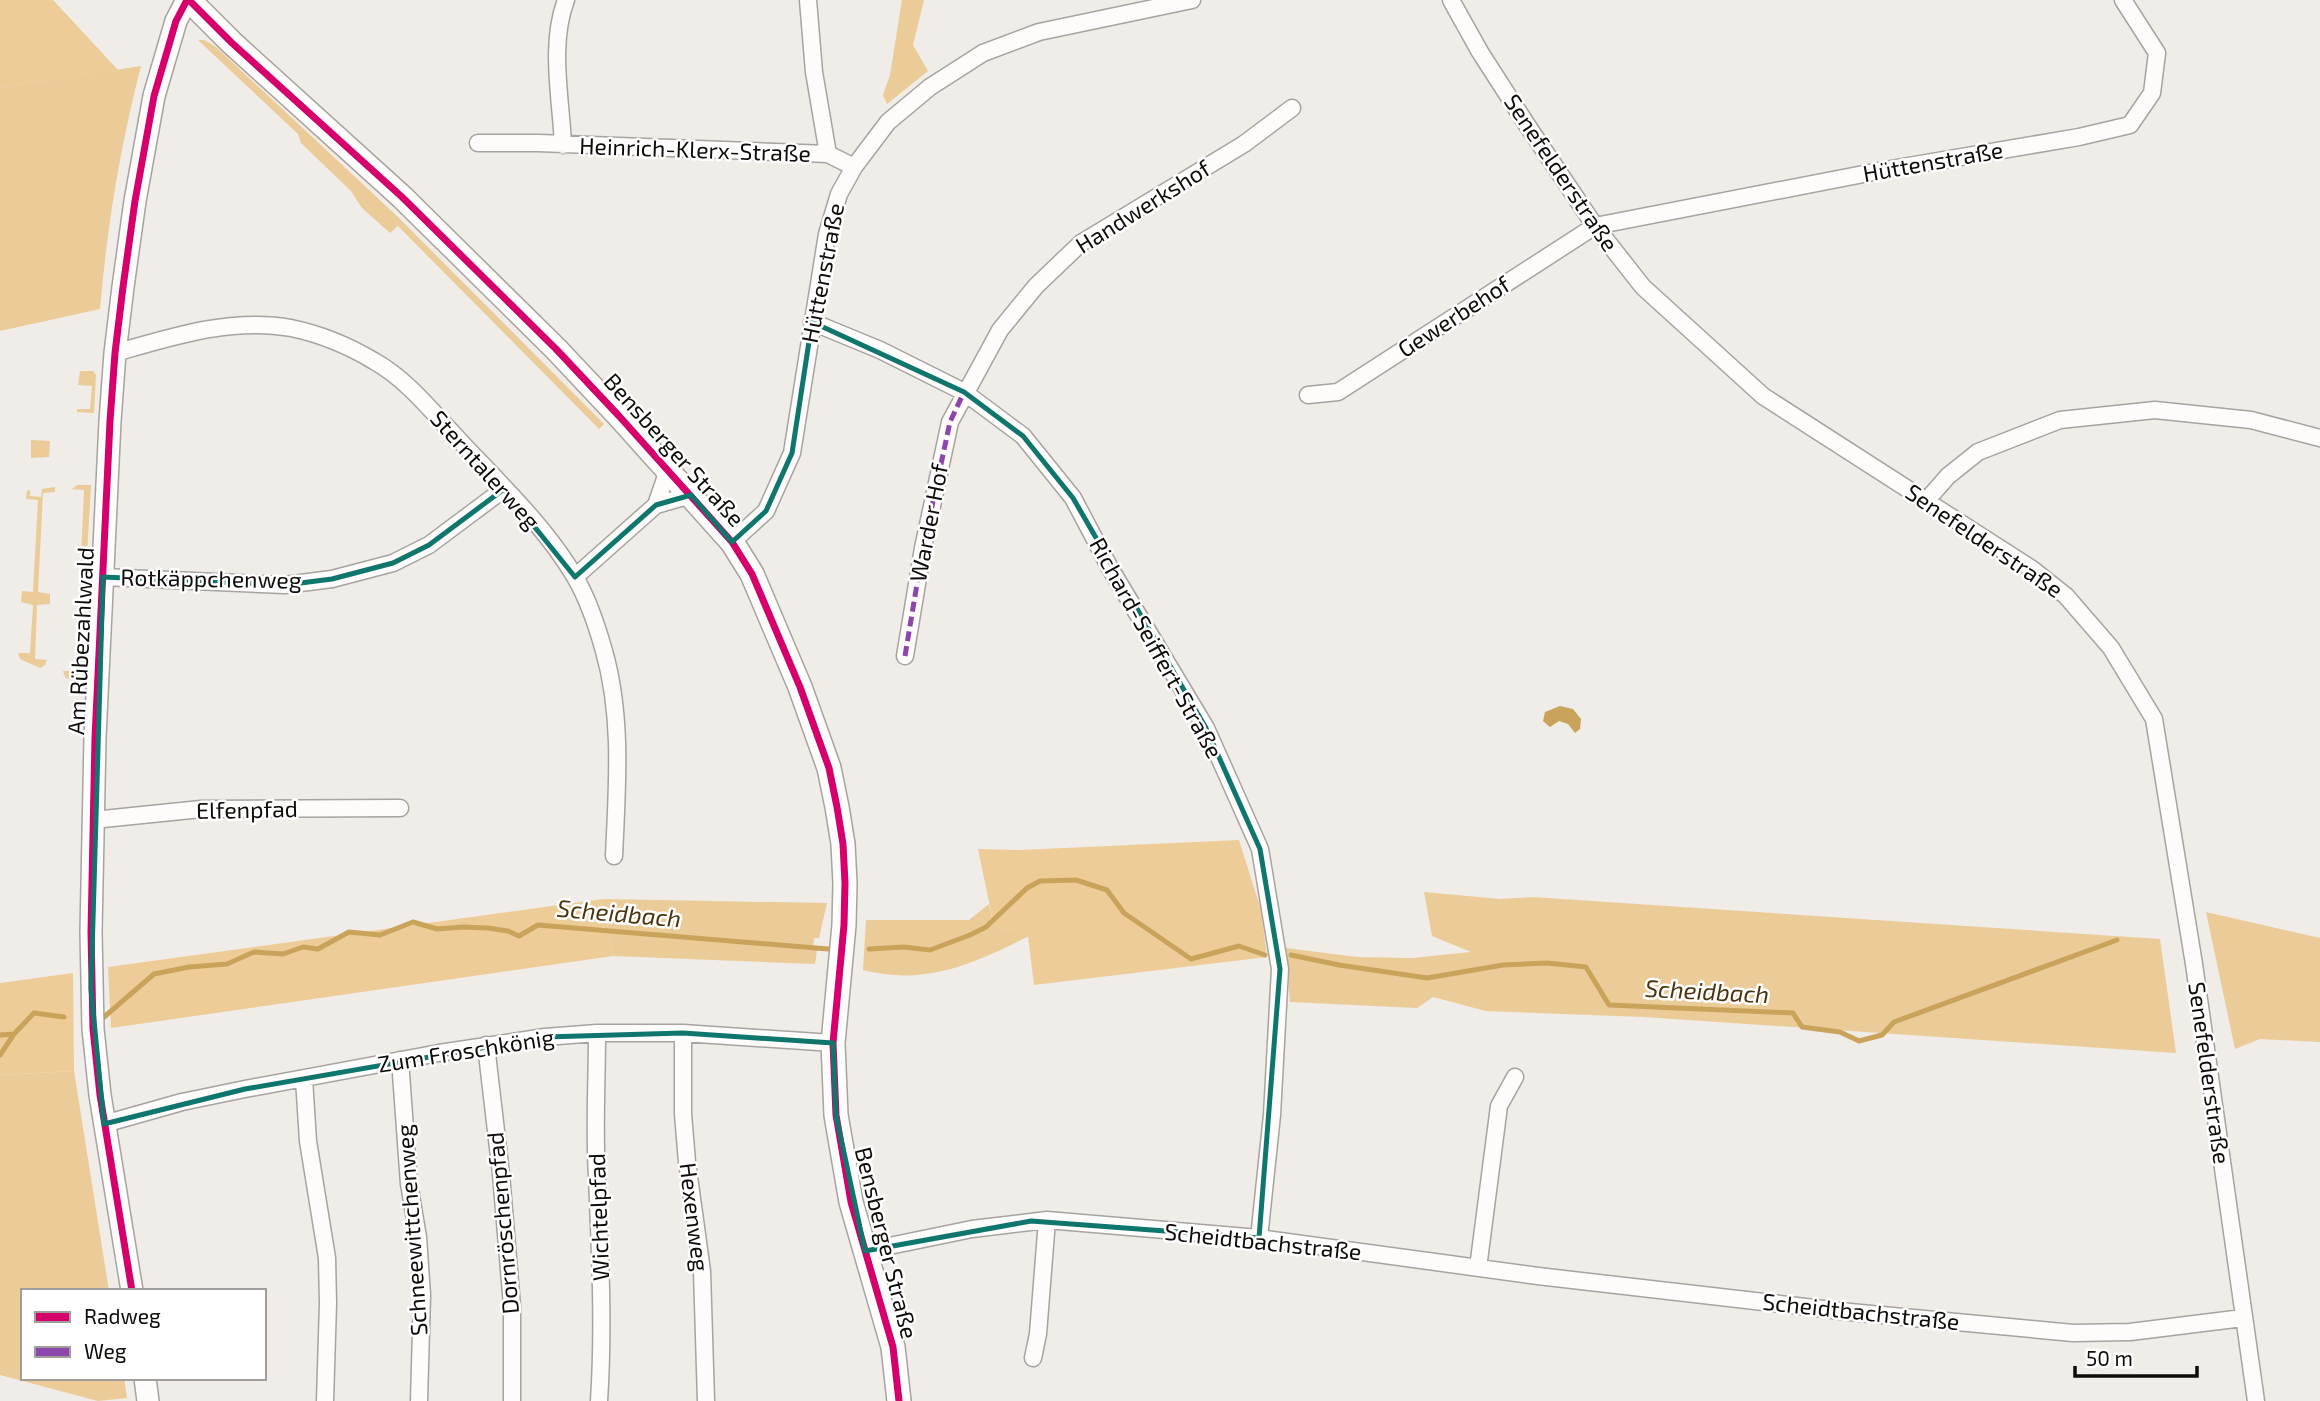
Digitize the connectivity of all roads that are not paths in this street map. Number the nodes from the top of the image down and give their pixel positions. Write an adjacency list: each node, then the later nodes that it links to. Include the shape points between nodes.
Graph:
1 (188, 0): 14 (street, Am Rübezahlwald, via 176,21 154,96); 18 (main road, Bensberger Straße, via 485,278)
2 (566, 0): 9 (street, Heinrich-Klerx-Straße, via 557,40)
3 (808, 0): 10 (street, Heinrich-Klerx-Straße)
4 (1192, 0): 11 (street, Hüttenstraße, via 1039,32 983,53 930,86 888,122)
5 (1451, 0): 12 (street, Senefelderstraße)
6 (2123, 0): 12 (street, Hüttenstraße, via 2157,53 2152,93 2130,125)
7 (1292, 108): 15 (street, Handwerkshof, via 1244,144 1081,243 1036,286 1000,330)
8 (478, 143): 9 (street, Heinrich-Klerx-Straße)
9 (563, 145): 10 (street, Heinrich-Klerx-Straße)
10 (828, 155): 11 (street, Heinrich-Klerx-Straße)
11 (854, 167): 13 (street, Hüttenstraße, via 839,194 827,234)
12 (1595, 226): 16 (street, Gewerbehof, via 1338,392); 21 (street, Senefelderstraße, via 1643,287 1763,396)
13 (813, 321): 15 (street, Richard-Seiffert-Straße); 23 (street, Hüttenstraße, via 792,453 766,511)
14 (115, 353): 19 (street, Sterntalerweg, via 234,325 290,328 334,341 376,362 408,387); 24 (street, Am Rübezahlwald)
15 (964, 392): 26 (street, Warder Hof, via 950,422); 39 (street, Richard-Seiffert-Straße, via 1023,436 1073,499 1206,728 1259,849 1280,969)
16 (1308, 395)
17 (2320, 438): 21 (street, via 2251,420 2155,410 2060,419 1978,452)
18 (668, 470): 20 (main road, Bensberger Straße); 22 (street)
19 (504, 489): 24 (street, Rotkäppchenweg, via 429,545 393,563 332,579 285,585); 25 (street, Sterntalerweg)
20 (691, 495): 22 (street); 23 (main road, Bensberger Straße)
21 (1926, 500): 43 (street, Senefelderstraße, via 2066,596 2111,649 2154,719)
22 (656, 505): 25 (street)
23 (732, 542): 32 (main road, Bensberger Straße, via 752,574 829,768 845,883)
24 (103, 577): 28 (street, Am Rübezahlwald)
25 (575, 578): 29 (street, Sterntalerweg, via 591,612 614,695 618,743)
26 (905, 656)
27 (400, 808): 28 (street, Elfenpfad, via 201,810)
28 (93, 820): 37 (street, Am Rübezahlwald, via 93,1029)
29 (614, 856)
30 (597, 1033): 31 (street, Zum Froschkönig); 33 (street, Zum Froschkönig); 50 (street, Wichtelpfad, via 602,1278)
31 (683, 1033): 32 (street, Zum Froschkönig); 51 (street, Hexenweg, via 683,1114 702,1271)
32 (833, 1043): 40 (main road, Bensberger Straße, via 836,1115)
33 (486, 1045): 34 (street, Zum Froschkönig); 49 (street, Dornröschenpfad, via 512,1306)
34 (400, 1060): 36 (street, Zum Froschkönig); 48 (street, Schneewittchenweg, via 422,1295)
35 (1515, 1077): 41 (street, via 1499,1106)
36 (304, 1079): 37 (street, Zum Froschkönig, via 182,1102); 47 (street, via 308,1141 327,1258)
37 (112, 1122): 42 (street, Am Rübezahlwald)
38 (1047, 1220): 39 (street, Scheidtbachstraße); 40 (street, Scheidtbachstraße, via 972,1229); 44 (street)
39 (1259, 1238): 41 (street, Scheidtbachstraße)
40 (864, 1251): 52 (main road, Bensberger Straße, via 893,1346)
41 (1478, 1268): 43 (street, Scheidtbachstraße, via 2073,1333 2130,1332)
42 (132, 1289)
43 (2244, 1318): 53 (street, Senefelderstraße)
44 (1033, 1358)
45 (145, 1380): 46 (street)
46 (148, 1401)
47 (325, 1401)
48 (419, 1401)
49 (512, 1401)
50 (599, 1401)
51 (706, 1401)
52 (899, 1401)
53 (2256, 1401)

